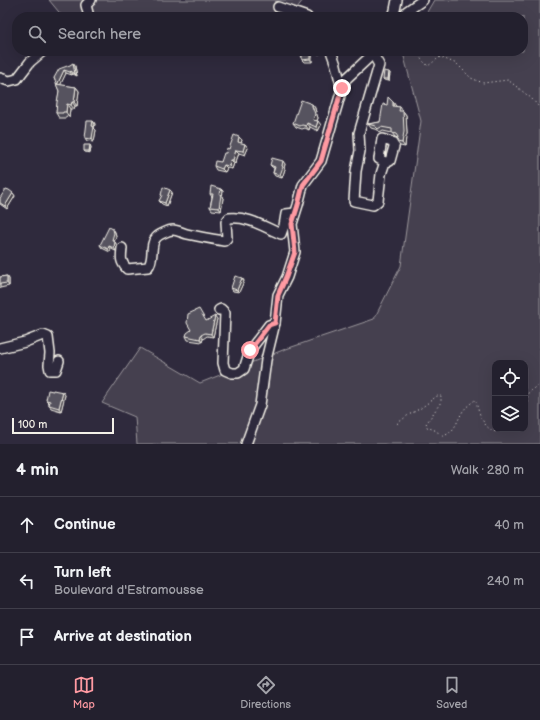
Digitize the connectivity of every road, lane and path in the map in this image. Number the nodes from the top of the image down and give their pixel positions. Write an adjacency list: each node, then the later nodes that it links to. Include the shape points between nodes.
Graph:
1 (91, 0): 5 (street, via 86,5)
2 (397, 0): 7 (street)
3 (423, 0): 8 (street)
4 (278, 7): 6 (street)
5 (88, 12)
6 (292, 12)
7 (394, 12)
8 (406, 12)
9 (37, 56): 14 (street, via 17,79 9,81)
10 (333, 56): 15 (street)
11 (371, 56): 15 (street, via 346,78)
12 (375, 56): 17 (street, via 379,65 359,132 360,151 354,201 373,205 378,201)
13 (421, 56): 16 (path, via 428,66 440,57 457,64 472,78 483,82 508,80)
14 (0, 78)
15 (342, 88): 18 (street, via 321,161 303,185)
16 (540, 108)
17 (385, 162)
18 (295, 213): 19 (street, via 286,214 281,234 257,222 236,217 229,218 226,222 227,238 224,241 173,230 162,234 155,238 148,267 127,269 122,264); 21 (street, via 292,224 295,252 278,295)
19 (122, 248)
20 (219, 310): 21 (street, via 225,313 223,363 226,370 232,373 244,369 250,350 269,325)
21 (275, 323): 28 (street, via 266,360 260,406)
22 (0, 348): 23 (street, via 43,335 48,337 50,370 56,370)
23 (59, 361)
24 (540, 384): 25 (path)
25 (528, 396)
26 (394, 426): 27 (path, via 437,396 441,396 442,402 426,424 441,437 448,435 475,400 484,422)
27 (492, 430)
28 (246, 444)

